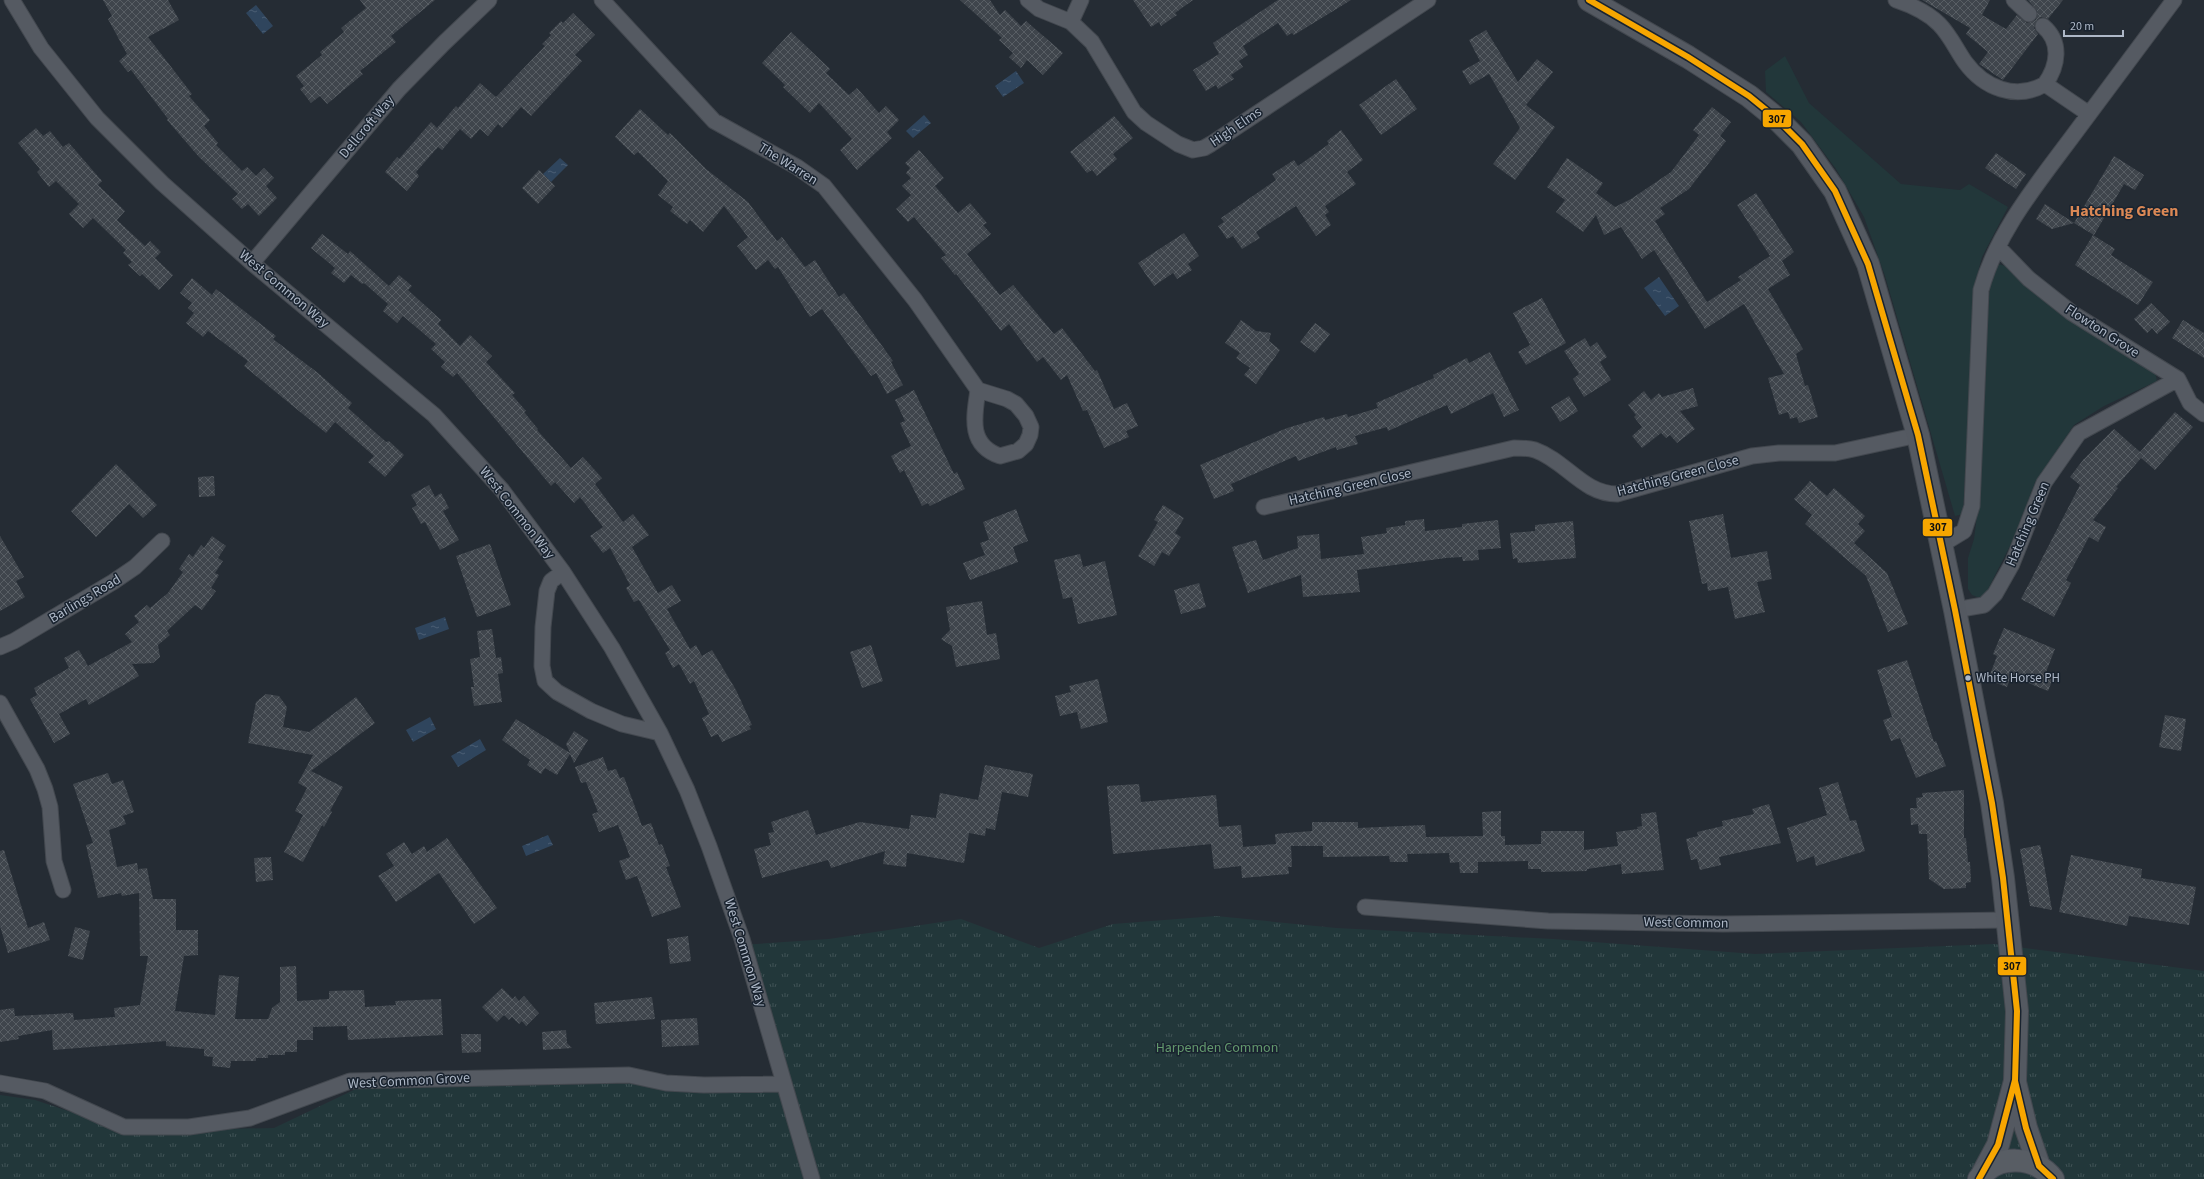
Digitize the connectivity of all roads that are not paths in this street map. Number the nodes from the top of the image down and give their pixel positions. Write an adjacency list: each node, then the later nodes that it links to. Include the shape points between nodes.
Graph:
1 (12, 0): 17 (street, West Common Way, via 42,48 97,118 162,183)
2 (489, 0): 17 (street, Dellcroft Way, via 398,89)
3 (602, 0): 19 (street, The Warren, via 714,121 797,167 824,186 915,300)
4 (1028, 0): 12 (street, High Elms, via 1039,9)
5 (1081, 0): 12 (street)
6 (1428, 0): 12 (street, High Elms, via 1211,144 1193,150 1161,134 1134,112 1092,42)
7 (1589, 0): 21 (main road, via 1688,57 1749,96 1802,144 1835,191 1868,264)
8 (1896, 0): 14 (street, via 1916,7 1937,22 1974,72 1995,87 2019,93 2029,92)
9 (2014, 0): 11 (street)
10 (2174, 0): 15 (street)
11 (2029, 14)
12 (1071, 22)
13 (2043, 26): 14 (street, via 2053,38 2057,54 2054,69)
14 (2045, 84): 15 (street)
15 (2089, 114): 16 (street, via 2023,202)
16 (1998, 247): 18 (street, Flowton Grove, via 2030,279 2072,313); 24 (street, via 1981,290 1972,506 1964,531)
17 (252, 263): 25 (street, West Common Way, via 434,415 502,490)
18 (2178, 379): 20 (street, via 2190,403); 26 (street, Hatching Green, via 2079,433 2044,483 2012,564 1995,594 1984,605)
19 (978, 390): 19 (street, via 1007,399 1016,404 1026,416 1031,427 1030,435 1026,444 1018,451 1000,456 986,449 979,440 974,427)
20 (2204, 414)
21 (1918, 435): 22 (street, Hatching Green Close, via 1835,453 1779,453 1752,456 1617,494 1595,490 1536,450 1514,448); 24 (main road)
22 (1264, 507)
23 (162, 541): 27 (street, Barlings Road, via 135,567 113,582)
24 (1941, 545): 26 (main road)
25 (563, 572): 29 (street, West Common Way, via 612,648); 29 (street, West Common Way, via 551,581 547,591 542,666 545,681 557,692 591,710 622,724)
26 (1956, 610): 32 (main road, via 1992,803)
27 (0, 647)
28 (0, 703): 30 (street, via 37,769 45,789 50,807 54,861)
29 (660, 733): 35 (street, West Common Way, via 710,846 742,939)
30 (63, 890)
31 (1365, 907): 32 (street, West Common, via 1548,921 1723,924)
32 (2008, 920): 33 (main road, via 2017,1011)
33 (2015, 1081): 36 (main road, via 2026,1128); 37 (main road, via 1998,1145)
34 (0, 1084): 35 (street, West Common Grove, via 45,1091 124,1127 189,1127 250,1118 350,1081 629,1075 666,1083)
35 (784, 1084): 38 (street, West Common Way)
36 (2046, 1173): 37 (main road, via 2025,1161 2010,1160 1996,1164)
37 (1981, 1176)
38 (812, 1179)

